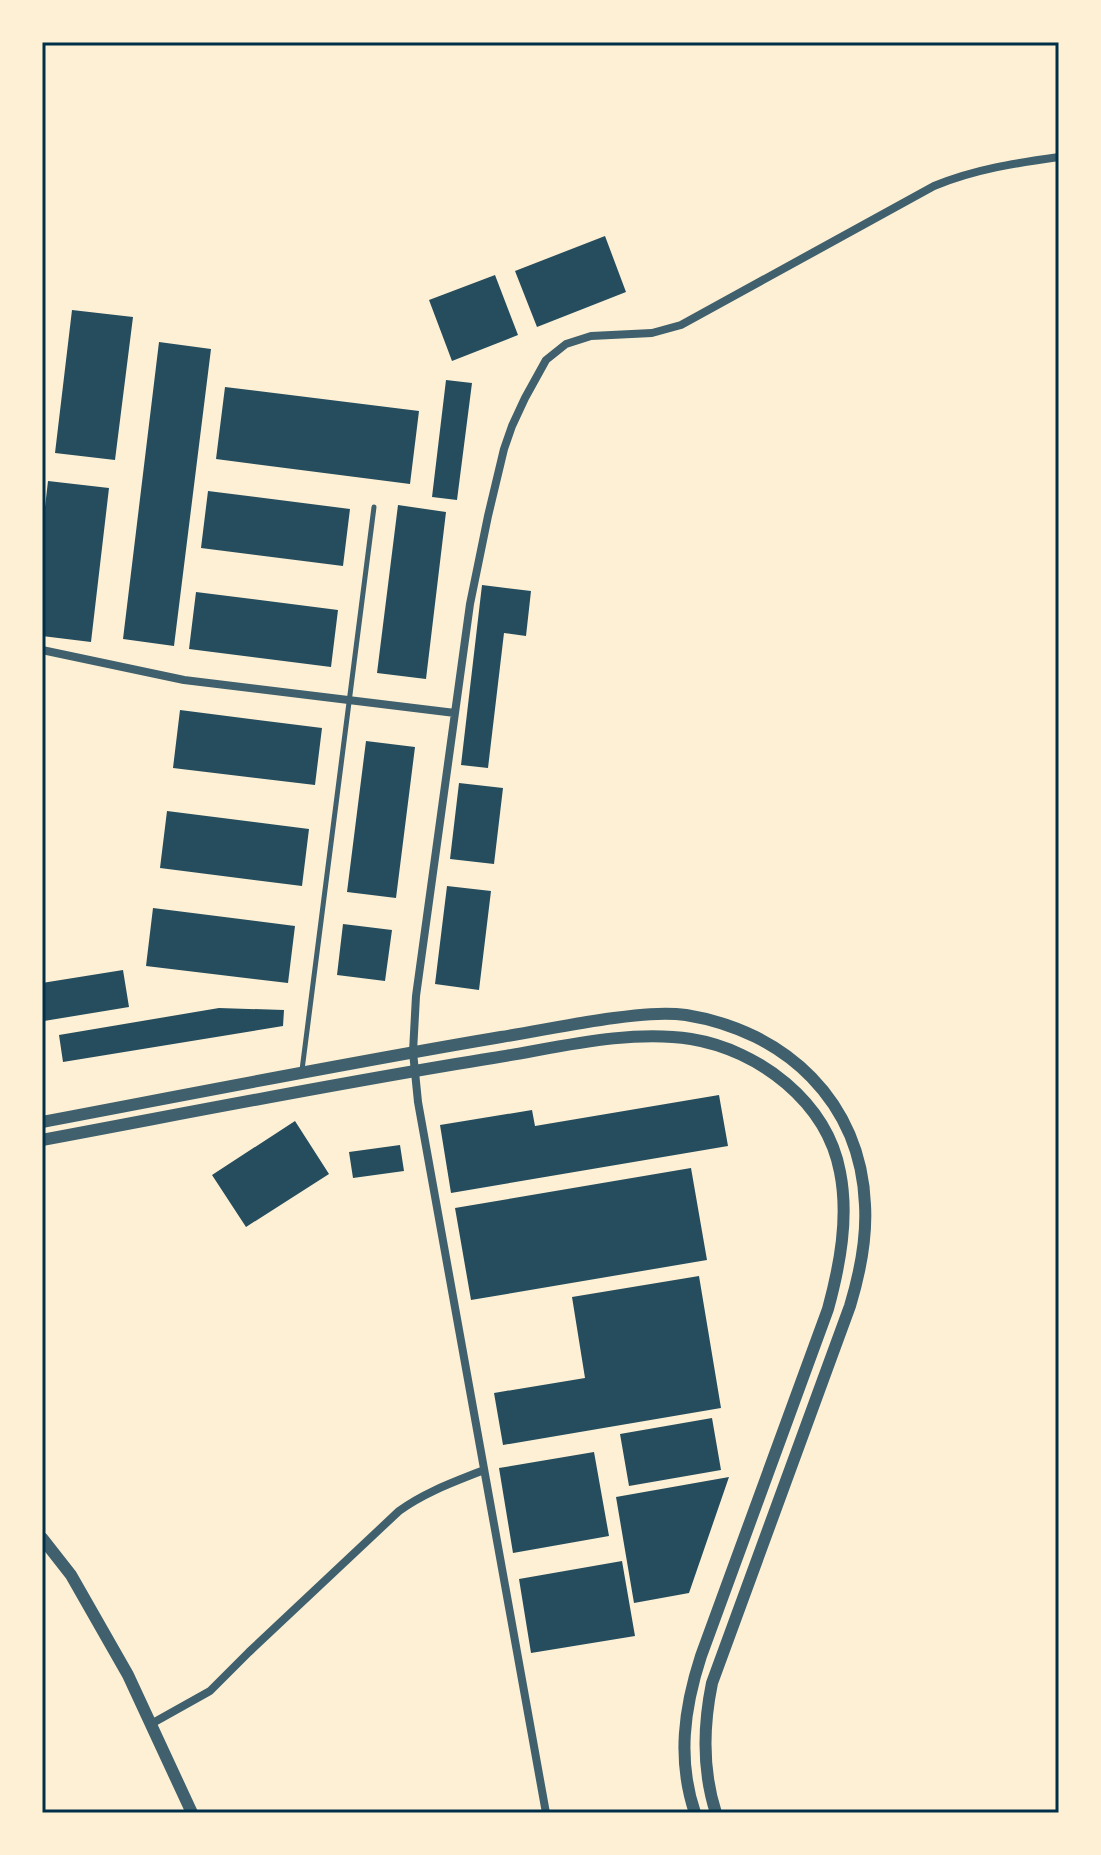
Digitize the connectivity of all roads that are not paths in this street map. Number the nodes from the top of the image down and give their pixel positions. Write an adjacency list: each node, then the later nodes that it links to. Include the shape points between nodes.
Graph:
1 (1059, 157): 5 (street, via 984,169 934,186 673,329 591,336 555,351 525,398 504,449 470,604)
2 (374, 507): 4 (lane)
3 (42, 650): 4 (street, via 184,680)
4 (349, 700): 5 (street); 8 (lane)
5 (455, 713): 6 (street)
6 (413, 1052): 7 (street); 8 (street); 17 (street, via 599,1020 685,1015 752,1035 788,1055 833,1102 852,1137 865,1196 861,1263 850,1306 712,1683 705,1753)
7 (414, 1071): 10 (street); 11 (street); 16 (street, via 602,1040 692,1039 734,1052 774,1073 807,1104 835,1153 843,1220 828,1309 690,1691 683,1750)
8 (301, 1073): 9 (street)
9 (42, 1122)
10 (42, 1140)
11 (484, 1470): 13 (street, via 399,1511 210,1691); 15 (street)
12 (42, 1538): 13 (street, via 71,1575)
13 (151, 1724): 14 (street)
14 (192, 1813)
15 (546, 1813)
16 (695, 1813)
17 (716, 1813)

